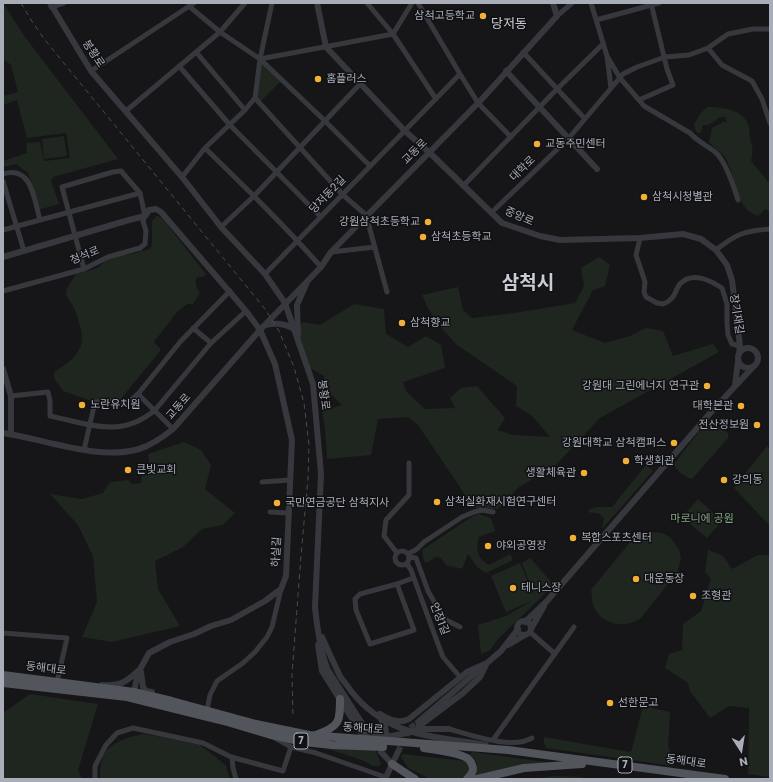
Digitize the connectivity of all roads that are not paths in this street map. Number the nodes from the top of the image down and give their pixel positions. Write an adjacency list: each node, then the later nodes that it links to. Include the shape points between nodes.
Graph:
1 (64, 3): 14 (street)
2 (245, 3): 18 (street)
3 (272, 3): 27 (street)
4 (317, 3): 21 (street)
5 (367, 3): 19 (street)
6 (412, 3): 19 (street)
7 (418, 3): 31 (street)
8 (553, 3): 15 (street)
9 (572, 3): 15 (street, 교동로)
10 (591, 3): 16 (street)
11 (659, 3): 13 (street)
12 (191, 4): 18 (street); 29 (street)
13 (651, 4): 16 (street); 26 (street)
14 (51, 5): 29 (street, 봉황로)
15 (557, 16): 24 (street, 교동로)
16 (596, 20): 20 (street)
17 (770, 29): 22 (street, 대학로, via 753,29 728,34)
18 (220, 32): 23 (street); 27 (street)
19 (393, 34): 21 (street); 37 (street)
20 (603, 44): 25 (street); 35 (street)
21 (326, 47): 27 (street); 33 (street, 중앙로)
22 (708, 48): 26 (street, 대학로, via 689,55); 45 (street, via 722,65 752,81)
23 (196, 52): 28 (street); 41 (street)
24 (523, 52): 30 (street, 교동로); 35 (street)
25 (607, 56): 32 (street); 34 (street)
26 (665, 57): 32 (street, 대학로, via 637,67); 38 (street, via 666,69 673,85)
27 (260, 59): 36 (street); 44 (street)
28 (179, 66): 42 (street); 46 (street)
29 (91, 71): 42 (street, 봉황로)
30 (506, 71): 39 (street, 교동로); 40 (street)
31 (460, 74): 37 (street, 당저동2길); 39 (street)
32 (620, 78): 34 (street, 대학로); 38 (street)
33 (360, 84): 44 (street); 47 (street, 중앙로)
34 (611, 88): 43 (street, 대학로)
35 (556, 90): 40 (street); 43 (street)
36 (255, 98): 41 (street); 50 (street)
37 (436, 99): 47 (street, 당저동2길)
38 (639, 100): 63 (street, via 644,106 690,133 715,152 726,170)
39 (478, 103): 48 (street); 52 (street, 교동로)
40 (539, 108): 48 (street); 49 (street)
41 (245, 110): 46 (street)
42 (126, 111): 57 (street, 봉황로)
43 (585, 119): 49 (street, 대학로)
44 (325, 121): 50 (street); 53 (street)
45 (770, 121)
46 (229, 124): 51 (street); 55 (street)
47 (405, 130): 52 (street, 중앙로); 53 (street, 당저동2길)
48 (510, 137): 59 (street)
49 (568, 139): 54 (street); 65 (street, 대학로)
50 (300, 147): 55 (street); 61 (street)
51 (205, 148): 57 (street); 62 (street)
52 (429, 152): 59 (street, 중앙로); 66 (street, 교동로)
53 (370, 166): 61 (street, 당저동2길)
54 (597, 170)
55 (276, 172): 62 (street); 68 (street)
56 (3, 174): 69 (street, via 12,172 26,177)
57 (182, 176): 71 (street, 봉황로)
58 (3, 180): 70 (street)
59 (463, 186): 65 (street, 중앙로)
60 (140, 193): 64 (street); 64 (street, 청석로, via 121,171 113,172 62,187); 67 (street, 청석로)
61 (342, 195): 66 (street); 68 (street, 당저동2길)
62 (254, 196): 71 (street); 76 (street)
63 (738, 200)
64 (69, 212): 69 (street); 74 (street)
65 (491, 213): 75 (street, 중앙로, via 502,223 560,240)
66 (366, 215): 77 (street); 80 (street, 교동로)
67 (145, 216): 74 (street, 청석로); 83 (street, 청석로, via 145,244 140,248 108,257); 87 (street, 청석로, via 150,210 156,209 161,212)
68 (321, 217): 76 (street, 당저동2길)
69 (40, 220): 70 (street)
70 (17, 226): 73 (street); 79 (street)
71 (221, 227): 84 (street, 봉황로)
72 (770, 229): 78 (street, via 753,230 734,237)
73 (3, 230)
74 (75, 236): 79 (street, 청석로); 83 (street)
75 (640, 238): 78 (street, 중앙로, via 683,234 701,239); 97 (street, 장기재길, via 636,255 646,297 663,304 672,299 684,281 696,277 712,282 722,288 727,304 728,335 732,344)
76 (298, 241): 82 (street); 84 (street, 당저동2길)
77 (375, 246): 80 (street); 88 (street)
78 (716, 250): 97 (street, 중앙로, via 727,266 732,280)
79 (24, 251): 81 (street, 청석로)
80 (331, 252): 82 (street, 교동로)
81 (3, 257)
82 (321, 267): 85 (street, 교동로)
83 (84, 269): 86 (street, 청석로)
84 (265, 274): 89 (street, 봉황로)
85 (308, 278): 89 (street, 교동로); 95 (street, via 297,305)
86 (3, 291)
87 (230, 291): 90 (street, 청석로); 92 (street)
88 (387, 292)
89 (285, 303): 91 (street, 교동로); 93 (street, 봉황로)
90 (246, 311): 94 (street, 청석로); 96 (street)
91 (265, 324): 93 (street, via 286,324); 94 (street, 교동로)
92 (193, 328): 96 (street); 103 (street)
93 (294, 329): 95 (street, 봉황로)
94 (260, 330): 107 (street, 교동로); 112 (street, 하실길, via 275,364 292,440)
95 (298, 341): 125 (street, 봉황로, via 313,384 321,474 315,607)
96 (211, 343): 105 (street)
97 (740, 346): 98 (street); 99 (street, 중앙로)
98 (749, 348): 99 (street, via 743,350); 100 (street, via 757,355)
99 (739, 358): 100 (street, via 740,364 745,368); 102 (street, 중앙로)
100 (754, 366): 102 (street)
101 (3, 369): 104 (street)
102 (735, 386): 123 (street)
103 (138, 394): 105 (street); 106 (street, via 130,401 95,402)
104 (11, 396): 106 (street, via 48,392 50,416); 109 (street)
105 (155, 410): 106 (street, via 136,423 114,428); 107 (street)
106 (89, 424): 110 (street)
107 (173, 429): 110 (street, 교동로, via 158,441 139,449 109,453)
108 (3, 433): 109 (street, 교동로)
109 (11, 434): 110 (street, 교동로)
110 (84, 450)
111 (409, 463): 117 (street, via 409,495 386,520 384,536)
112 (290, 480): 113 (street); 116 (street, 하실길)
113 (262, 482)
114 (270, 512): 116 (street)
115 (493, 512): 118 (street, via 482,510 462,517)
116 (289, 513): 122 (street, 하실길, via 286,576)
117 (397, 553): 118 (street, via 402,551); 119 (street, via 397,563 402,566)
118 (409, 555): 119 (street); 126 (street, via 416,558 428,591 446,620)
119 (407, 564): 120 (street, 언장1길)
120 (413, 578): 121 (street); 136 (street, 언장1길, via 444,657)
121 (398, 584): 121 (street, via 360,594 355,600 356,610 370,644 414,630)
122 (281, 589): 134 (street, via 231,620 170,642 149,653); 144 (street, via 267,637 243,663 217,681 210,695)
123 (547, 601): 124 (street); 129 (street)
124 (525, 622): 128 (street, via 519,624); 129 (street, via 529,623)
125 (317, 625): 141 (street, via 341,677); 142 (street, via 318,653 322,671); 149 (street, 봉황로, via 328,670)
126 (460, 627)
127 (574, 627): 132 (street)
128 (518, 629): 129 (street, via 520,633); 131 (street)
129 (529, 632): 131 (street); 132 (street)
130 (3, 634): 138 (street, via 67,638)
131 (501, 651): 133 (street)
132 (555, 654): 155 (street)
133 (487, 663): 136 (street); 145 (street, via 480,677); 147 (street)
134 (140, 668): 139 (street, via 127,681 120,684); 140 (street); 143 (street, via 141,680 146,691)
135 (3, 675): 138 (main road, 동해대로 / 7)
136 (460, 677): 141 (street, via 403,722 383,716)
137 (3, 682): 140 (main road, 동해대로 / 7)
138 (57, 682): 139 (main road, 동해대로 / 7)
139 (80, 685): 140 (main road, 동해대로 / 7)
140 (134, 695): 143 (main road, 동해대로 / 7); 151 (main road, 동해대로 / 7)
141 (356, 696): 146 (street)
142 (340, 699): 152 (street, via 361,733); 153 (main road, via 340,718 329,730)
143 (172, 701): 144 (main road, 동해대로 / 7)
144 (207, 710): 153 (main road, 동해대로 / 7, via 256,724)
145 (431, 717): 148 (street, via 435,725); 150 (street)
146 (381, 719): 150 (street); 152 (street, via 386,733)
147 (418, 722)
148 (449, 729): 150 (street); 155 (street)
149 (367, 731)
150 (412, 732): 152 (street, via 392,736); 158 (street)
151 (271, 735): 156 (street); 157 (main road, 동해대로 / 7, via 332,745)
152 (381, 735)
153 (315, 736): 158 (main road, 동해대로 / 7)
154 (532, 738): 155 (street, via 526,742 514,743)
155 (492, 740)
156 (291, 747): 161 (street, via 283,771); 164 (street, via 316,753)
157 (424, 748): 163 (main road, 동해대로 / 7, via 492,752); 169 (main road, via 467,758 473,769)
158 (508, 750): 172 (main road, 동해대로 / 7)
159 (381, 752): 162 (street)
160 (398, 752): 162 (street)
161 (232, 757): 165 (street, via 203,743 133,728 117,732 106,745 95,766); 166 (street)
162 (392, 764): 164 (street); 167 (main road); 168 (main road)
163 (582, 764): 170 (main road, via 524,768); 171 (main road, 동해대로 / 7)
164 (385, 778)
165 (95, 779)
166 (236, 779)
167 (411, 779)
168 (415, 779)
169 (467, 779)
170 (477, 779)
171 (689, 779)
172 (725, 779)

